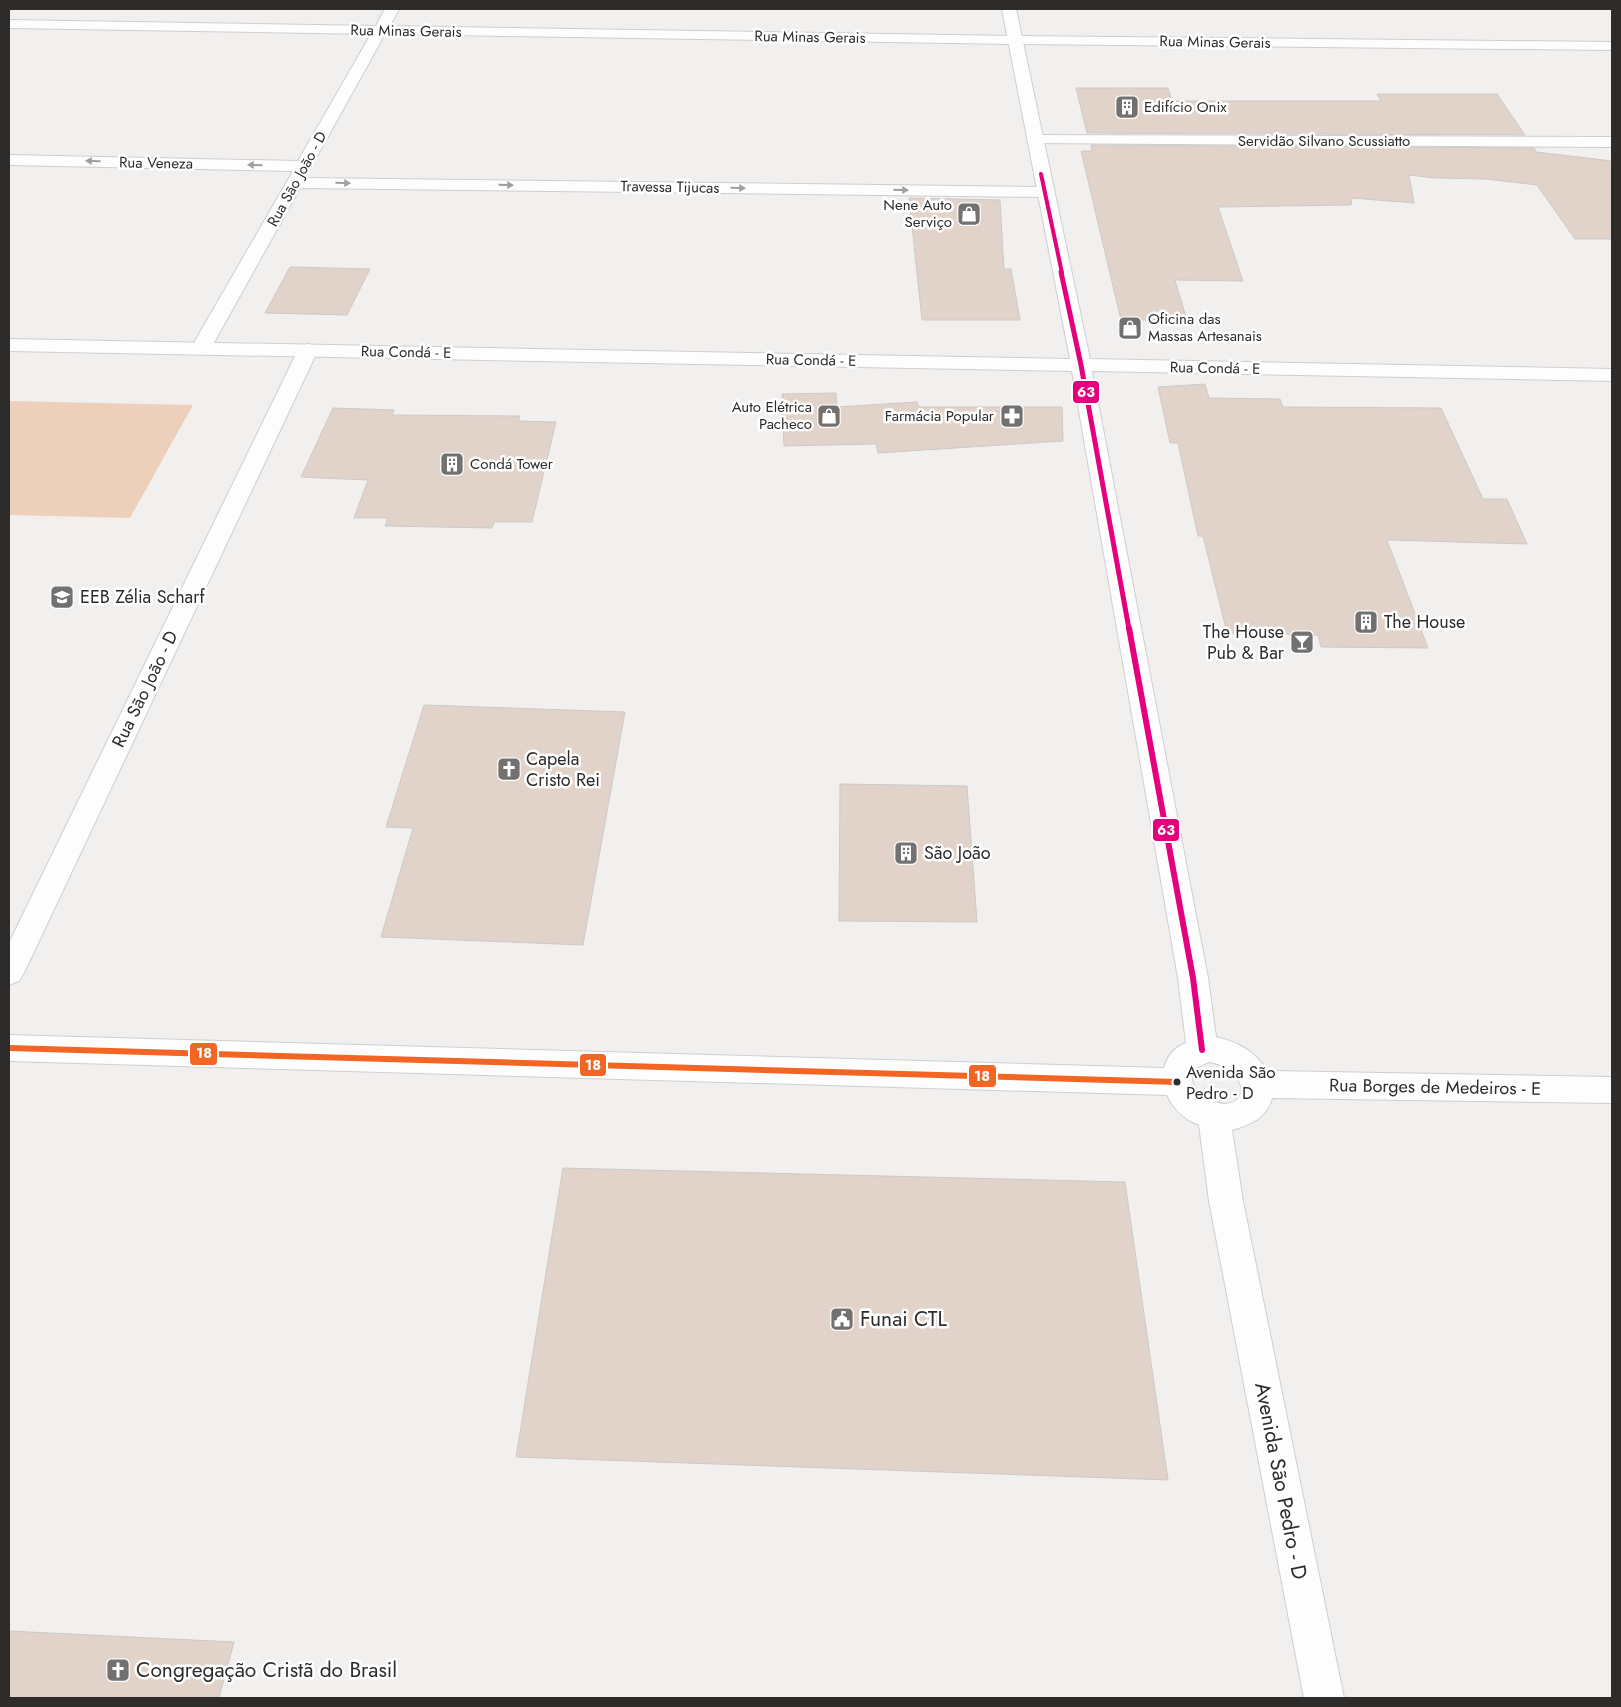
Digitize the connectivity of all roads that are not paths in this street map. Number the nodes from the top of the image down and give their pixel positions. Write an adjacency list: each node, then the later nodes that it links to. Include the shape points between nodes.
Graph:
1 (392, 9): 4 (street, Rua São João - D)
2 (1009, 9): 5 (street)
3 (9, 24): 4 (street, Rua Minas Gerais)
4 (380, 30): 5 (street, Rua Minas Gerais); 10 (street, Rua São João - D)
5 (1014, 40): 6 (street, Rua Minas Gerais); 7 (street)
6 (1612, 46)
7 (1035, 140): 8 (street, Servidão Silvano Scussiatto); 12 (street)
8 (1612, 142)
9 (9, 160): 10 (street, Rua Veneza, one-way to 9)
10 (304, 166): 11 (street, Rua São João - D)
11 (295, 183): 12 (street, Travessa Tijucas, one-way to 12); 14 (street, Rua São João - D)
12 (1045, 192): 16 (street)
13 (9, 345): 14 (street, Rua Condá - E)
14 (201, 348): 15 (street, Rua Condá - E)
15 (308, 350): 16 (street, Rua Condá - E); 18 (street, Rua São João - D)
16 (1080, 365): 17 (street, Rua Condá - E); 20 (street, via 1193,978)
17 (1612, 375)
18 (9, 974)
19 (9, 1048): 21 (street)
20 (1202, 1050): 21 (street, via 1184,1058 1179,1065); 22 (street, via 1220,1050 1236,1056 1250,1069)
21 (1177, 1082): 24 (street, via 1189,1104)
22 (1257, 1084): 23 (street, Rua Borges de Medeiros - E); 24 (street, via 1254,1101 1242,1113 1224,1118)
23 (1612, 1090)
24 (1214, 1116): 25 (street, Avenida São Pedro - D, via 1226,1201)
25 (1324, 1698)

